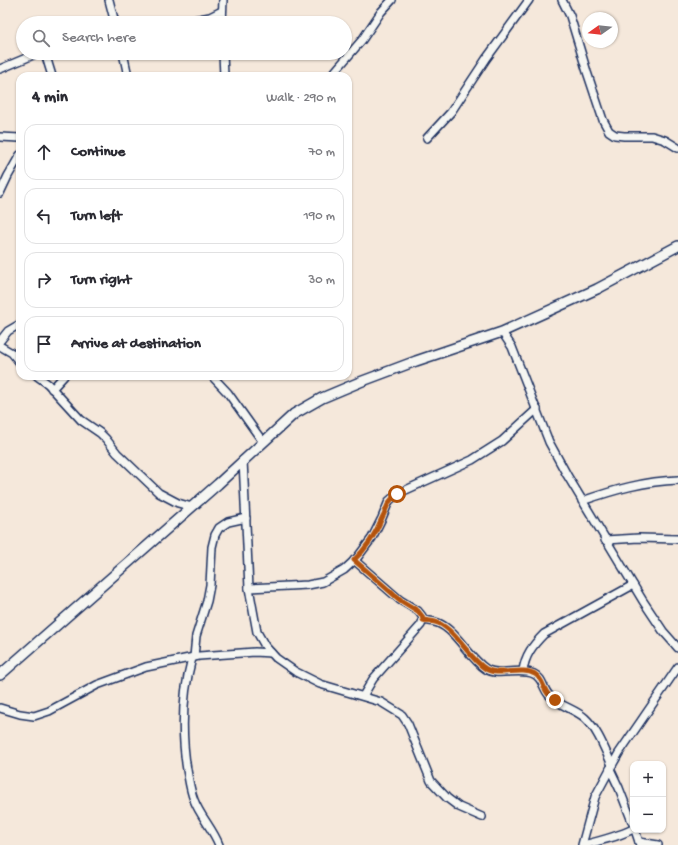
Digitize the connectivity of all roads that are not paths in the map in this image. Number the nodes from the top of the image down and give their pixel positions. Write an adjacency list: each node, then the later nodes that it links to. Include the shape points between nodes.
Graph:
1 (109, 0): 7 (street)
2 (224, 0): 6 (street)
3 (392, 0): 10 (street)
4 (529, 0): 23 (street, via 451,112)
5 (562, 0): 24 (street, via 570,16 596,101 609,131 615,135 652,136)
6 (222, 11): 8 (street); 9 (street)
7 (113, 16)
8 (212, 16)
9 (222, 16)
10 (352, 52)
11 (21, 60): 16 (street)
12 (47, 60): 17 (street)
13 (125, 60): 18 (street)
14 (223, 60): 19 (street)
15 (345, 60): 20 (street)
16 (0, 69)
17 (51, 72)
18 (127, 72)
19 (224, 72)
20 (334, 72)
21 (0, 137): 22 (street)
22 (16, 138)
23 (427, 138)
24 (678, 148)
25 (16, 162): 26 (street)
26 (0, 192)
27 (678, 246): 29 (street, via 597,289)
28 (16, 326): 30 (street)
29 (502, 332): 37 (street, via 512,347); 38 (street, via 416,360 322,398 294,414)
30 (0, 341)
31 (0, 346): 32 (street)
32 (16, 358)
33 (42, 380): 36 (street)
34 (60, 380): 36 (street)
35 (216, 380): 38 (street)
36 (52, 389): 42 (street, via 81,420 100,433 159,493)
37 (537, 409): 41 (street, via 549,442); 46 (street, via 502,442 472,460 389,500 372,538)
38 (263, 442): 39 (street)
39 (244, 460): 42 (street); 43 (street)
40 (678, 480): 41 (street, via 624,487)
41 (582, 501): 45 (street)
42 (192, 507): 55 (street)
43 (246, 518): 48 (street); 52 (street, via 228,522 219,528 215,535 210,585 196,636)
44 (678, 539): 45 (street)
45 (605, 540): 47 (street)
46 (354, 560): 48 (street, via 344,570 323,582 292,587); 49 (street, via 400,600 418,611)
47 (632, 585): 50 (street, via 663,631); 54 (street, via 544,634 527,654)
48 (249, 588): 51 (street, via 257,632)
49 (423, 620): 54 (street, via 438,623 487,670); 56 (street, via 373,679)
50 (678, 648)
51 (271, 653): 52 (street, via 255,652); 56 (street, via 296,672 320,684)
52 (193, 658): 57 (street, via 146,667 96,685 49,711 34,716); 64 (street, via 187,678 182,726 188,784 199,812)
53 (678, 667): 58 (street)
54 (523, 671): 58 (street, via 534,674 540,679 548,694 591,724)
55 (0, 676)
56 (363, 696): 60 (street, via 381,702 402,715 431,781 459,807)
57 (0, 708)
58 (611, 767): 59 (street); 65 (street, via 595,797)
59 (630, 816)
60 (482, 817)
61 (630, 832): 65 (street)
62 (635, 833): 63 (street)
63 (640, 844): 66 (street)
64 (219, 845)
65 (582, 845)
66 (658, 845)

